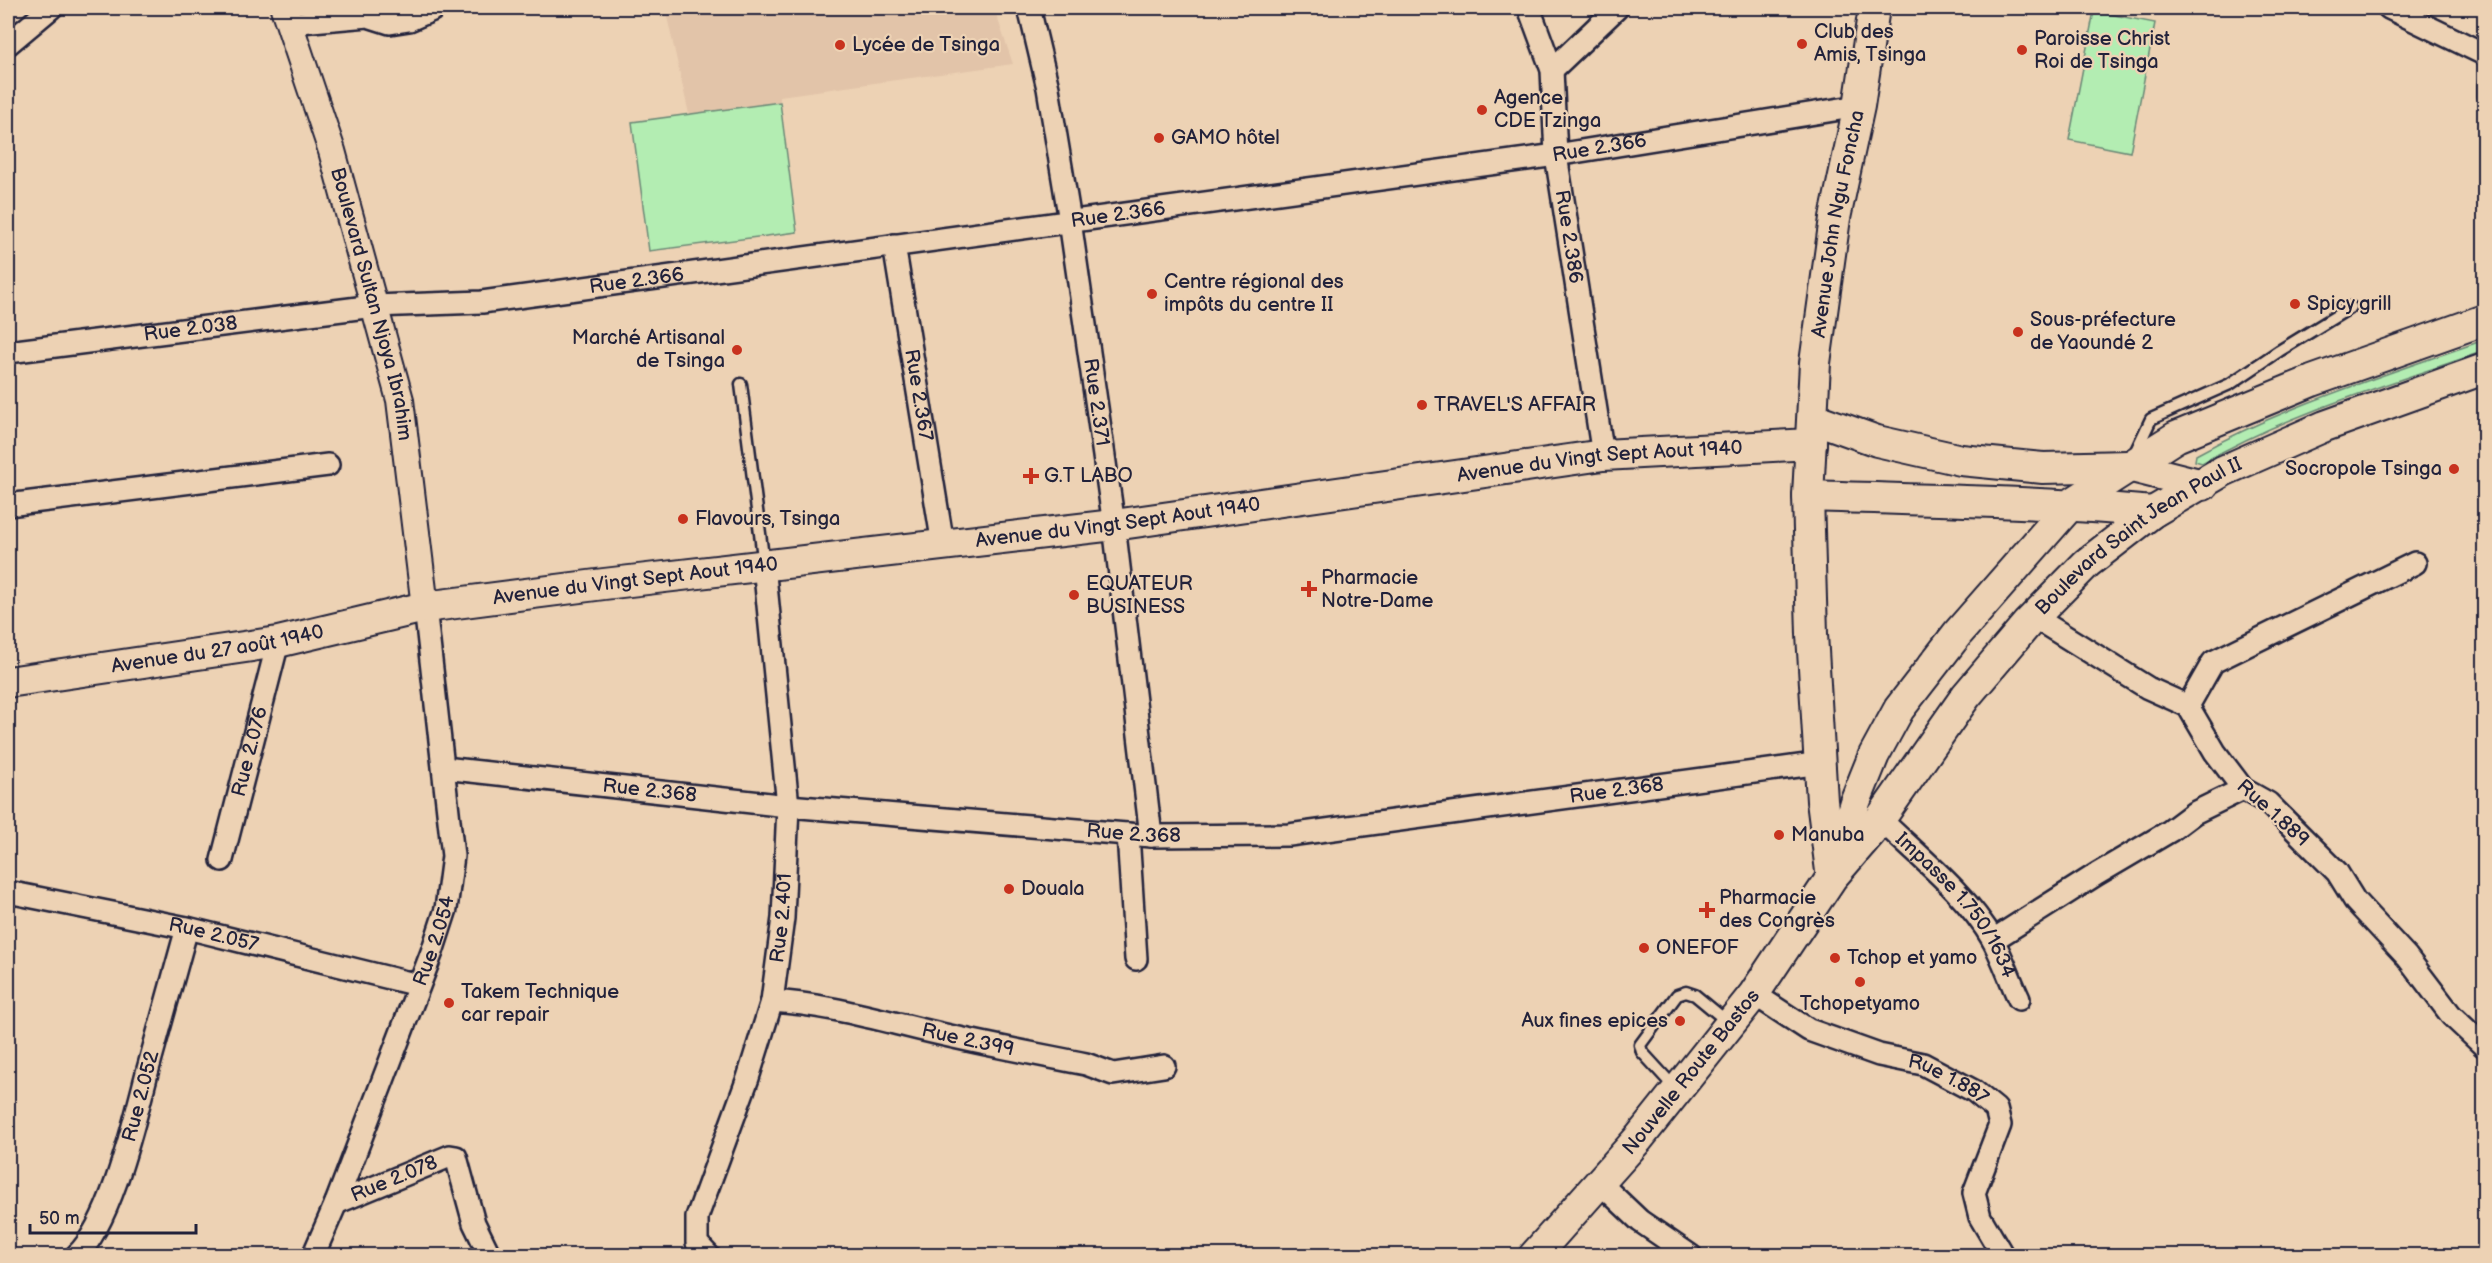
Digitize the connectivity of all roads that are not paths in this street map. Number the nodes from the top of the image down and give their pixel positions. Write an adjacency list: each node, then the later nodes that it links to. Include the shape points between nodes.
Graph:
1 (45, 8): 9 (street)
2 (1029, 8): 16 (street, Rue 2.371, via 1048,88)
3 (1529, 8): 11 (street, Rue 2.386)
4 (1617, 8): 11 (street)
5 (1874, 8): 14 (main road, Avenue John Ngu Foncha)
6 (2389, 8): 10 (street)
7 (432, 10): 8 (street, via 390,23 368,16)
8 (287, 15): 18 (street, Boulevard Sultan Njoya Ibrahim, via 332,151)
9 (8, 44)
10 (2484, 54)
11 (1552, 70): 15 (street, Rue 2.386)
12 (2484, 84): 13 (lane)
13 (2484, 97)
14 (1859, 106): 15 (street, Rue 2.366); 24 (main road, Avenue John Ngu Foncha, via 1826,280 1815,363)
15 (1556, 154): 16 (street, Rue 2.366); 25 (street, Rue 2.386)
16 (1070, 221): 17 (street, Rue 2.366); 33 (street, Rue 2.371)
17 (894, 245): 18 (street, Rue 2.366, via 729,272 482,302); 34 (street, Rue 2.367)
18 (374, 306): 21 (street, Rue 2.038); 37 (street, Boulevard Sultan Njoya Ibrahim, via 400,400)
19 (2351, 307): 27 (lane, via 2230,384 2151,419)
20 (2484, 320): 27 (main road, via 2312,381 2176,437)
21 (8, 352)
22 (2484, 369): 28 (main road, Boulevard Saint Jean Paul II, via 2325,426 2223,471)
23 (741, 384): 36 (lane)
24 (1812, 431): 25 (main road, Avenue du Vingt Sept Aout 1940); 27 (main road, via 1960,460 2043,468); 29 (main road, Avenue John Ngu Foncha)
25 (1603, 455): 33 (main road, Avenue du Vingt Sept Aout 1940)
26 (328, 465): 31 (street)
27 (2128, 466): 28 (main road); 30 (main road)
28 (2203, 485): 32 (main road, Boulevard Saint Jean Paul II)
29 (1808, 496): 30 (main road); 42 (main road, Avenue John Ngu Foncha)
30 (2071, 504): 32 (main road); 50 (main road, via 1958,633 1899,709 1855,802)
31 (8, 505)
32 (2153, 512): 38 (main road, Boulevard Saint Jean Paul II, via 2087,563)
33 (1114, 525): 34 (main road, Avenue du Vingt Sept Aout 1940); 48 (street, Rue 2.371)
34 (943, 545): 36 (main road, Avenue du Vingt Sept Aout 1940)
35 (2415, 563): 41 (street, via 2213,662)
36 (764, 565): 37 (main road, Avenue du Vingt Sept Aout 1940); 45 (street, Rue 2.401)
37 (425, 607): 39 (main road, Avenue du 27 août 1940); 43 (street, Rue 2.054)
38 (2034, 617): 41 (street, via 2148,688); 46 (main road, Boulevard Saint Jean Paul II, via 1966,696)
39 (278, 642): 40 (main road, Avenue du 27 août 1940); 49 (street, Rue 2.076)
40 (8, 682)
41 (2188, 706): 44 (street, Rue 1.889)
42 (1821, 763): 48 (street, Rue 2.368, via 1289,835); 50 (main road, Avenue John Ngu Foncha)
43 (444, 768): 45 (street, Rue 2.368); 55 (street, Rue 2.054, via 453,856 446,909)
44 (2242, 789): 53 (street, via 2194,813); 60 (street, Rue 1.889, via 2268,803 2337,872 2355,901 2407,957 2451,1015)
45 (788, 806): 47 (street, Rue 2.368); 58 (street, Rue 2.401, via 783,918)
46 (1880, 819): 50 (main road, Boulevard Saint Jean Paul II); 53 (street, Impasse 1.750/1634, via 1944,881)
47 (1128, 834): 48 (street, Rue 2.368); 54 (street)
48 (1151, 836)
49 (222, 860)
50 (1832, 877): 56 (main road, Nouvelle Route Bastos)
51 (8, 892): 52 (street, Rue 2.057)
52 (186, 928): 55 (street, Rue 2.057); 65 (street, Rue 2.052, via 128,1147 102,1217 87,1245)
53 (1993, 940): 57 (street, Impasse 1.750/1634)
54 (1136, 959)
55 (418, 985): 64 (street, Rue 2.054)
56 (1754, 994): 59 (main road, Nouvelle Route Bastos); 71 (street, Rue 1.887, via 1809,1030 1879,1055 1923,1064 1974,1091 1996,1109 2000,1125 1974,1193 1980,1217)
57 (2019, 999)
58 (772, 1001): 61 (street, Rue 2.399, via 862,1014 1086,1064 1113,1074); 68 (street, Rue 2.401, via 697,1217 697,1243)
59 (1730, 1024): 62 (main road, Nouvelle Route Bastos); 62 (lane, via 1695,995 1677,995 1640,1045)
60 (2484, 1046)
61 (1164, 1066)
62 (1677, 1091): 63 (main road, Nouvelle Route Bastos)
63 (1600, 1184): 69 (main road, Nouvelle Route Bastos); 70 (street, via 1640,1221)
64 (336, 1203): 66 (street, Rue 2.054); 67 (street, Rue 2.078, via 450,1156 456,1157 474,1223)
65 (76, 1256)
66 (313, 1256)
67 (490, 1256)
68 (709, 1256)
69 (1534, 1256)
70 (1691, 1256)
71 (2003, 1256)

